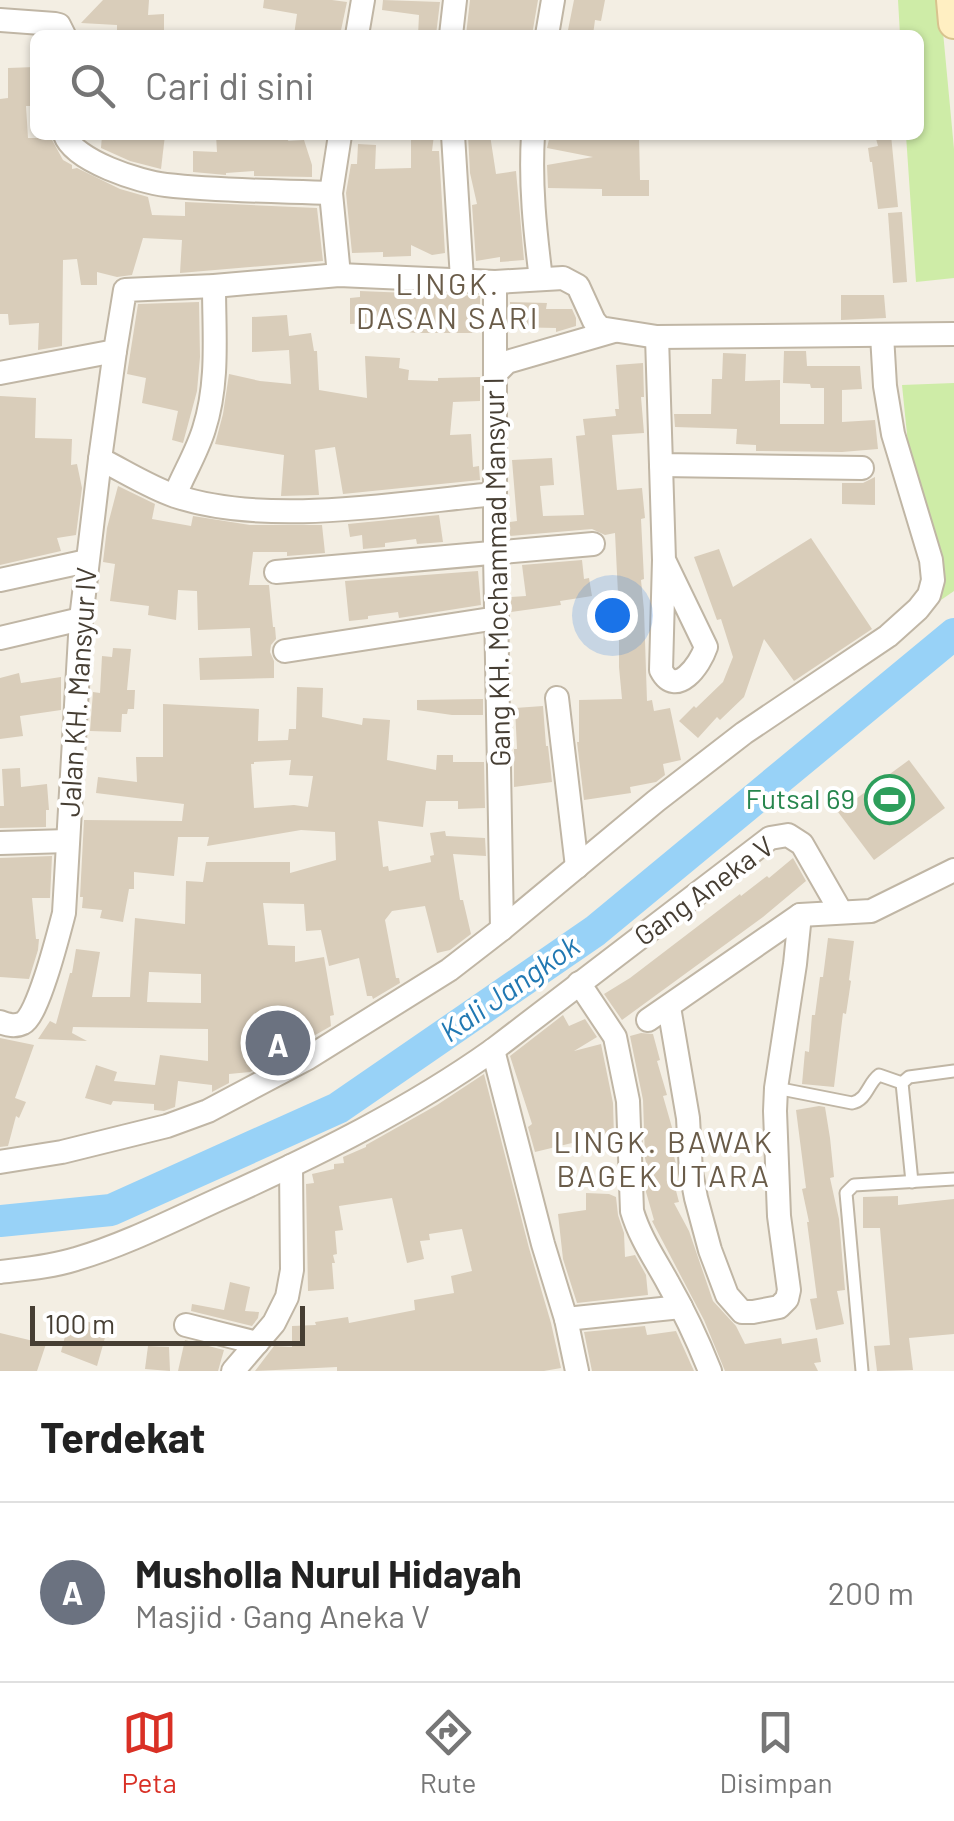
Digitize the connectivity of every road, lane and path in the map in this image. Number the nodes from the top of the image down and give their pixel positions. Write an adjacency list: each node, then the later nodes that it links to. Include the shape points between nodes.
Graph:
1 (58, 0): 8 (street)
2 (362, 0): 9 (street)
3 (455, 0): 10 (street)
4 (554, 0): 11 (street)
5 (952, 0): 7 (main road)
6 (0, 20): 8 (street)
7 (954, 23)
8 (60, 30)
9 (358, 30)
10 (452, 30)
11 (548, 30)
12 (67, 140): 16 (street, via 98,165 162,185)
13 (339, 140): 16 (street)
14 (452, 140): 19 (street)
15 (532, 140): 18 (street)
16 (331, 193): 17 (street)
17 (339, 274): 19 (street); 21 (street)
18 (541, 279): 20 (street); 22 (street, via 573,282 596,325)
19 (462, 280): 20 (street)
20 (494, 282): 28 (street, Gang KH. Mochammad Mansyur I)
21 (214, 286): 26 (street, Jalan KH. Mansyur IV, via 126,290); 33 (street, via 210,410)
22 (614, 331): 25 (street); 28 (street, via 507,362)
23 (954, 334): 24 (street)
24 (882, 335): 25 (street); 47 (street, via 893,434 931,560 929,596 888,636 744,733)
25 (657, 337): 30 (street)
26 (115, 351): 27 (street); 29 (street, Jalan KH. Mansyur IV)
27 (0, 373)
28 (494, 374): 32 (street, Gang KH. Mochammad Mansyur I)
29 (100, 459): 33 (street); 37 (street, Jalan KH. Mansyur IV)
30 (661, 466): 31 (street); 36 (street)
31 (862, 468)
32 (494, 494): 33 (street, via 270,512); 35 (street, Gang KH. Mochammad Mansyur I)
33 (174, 495)
34 (593, 544): 35 (street)
35 (495, 554): 38 (street); 40 (street, Gang KH. Mochammad Mansyur I)
36 (664, 560): 36 (street, via 706,647 676,682 661,670)
37 (87, 561): 39 (street); 41 (street, Jalan KH. Mansyur IV)
38 (276, 572)
39 (0, 580)
40 (497, 618): 43 (street); 51 (street, Gang KH. Mochammad Mansyur I)
41 (82, 619): 42 (street); 45 (street, Jalan KH. Mansyur IV)
42 (0, 638)
43 (285, 651)
44 (558, 698): 47 (street)
45 (68, 842): 46 (street); 55 (street, Jalan KH. Mansyur IV, via 54,953 30,1016)
46 (0, 843)
47 (577, 868): 51 (street)
48 (954, 870): 49 (street, via 880,908)
49 (840, 912): 50 (street); 52 (street, Gang Aneka V, via 802,844 780,835)
50 (800, 915): 53 (street); 59 (street)
51 (502, 930): 60 (street, via 308,1058 208,1111 62,1152)
52 (580, 983): 56 (street, Gang Aneka V); 65 (street, via 615,1037 628,1101 636,1224)
53 (669, 1006): 54 (street); 59 (street, via 698,1212 727,1295 742,1312 785,1303 788,1290)
54 (648, 1020)
55 (10, 1024)
56 (493, 1050): 61 (street, Gang Aneka V); 66 (street)
57 (954, 1071): 58 (lane)
58 (902, 1083): 59 (lane, via 879,1075 852,1102); 63 (lane)
59 (776, 1088)
60 (0, 1162)
61 (291, 1166): 64 (street, Gang Aneka V, via 116,1246); 68 (street, via 290,1283 282,1310)
62 (954, 1179): 63 (lane)
63 (912, 1182): 72 (lane, via 854,1185 846,1193)
64 (0, 1272)
65 (681, 1308): 66 (street); 71 (street)
66 (566, 1319): 70 (street)
67 (186, 1325): 68 (street)
68 (257, 1343): 69 (street)
69 (233, 1371)
70 (577, 1371)
71 (710, 1371)
72 (862, 1371)

